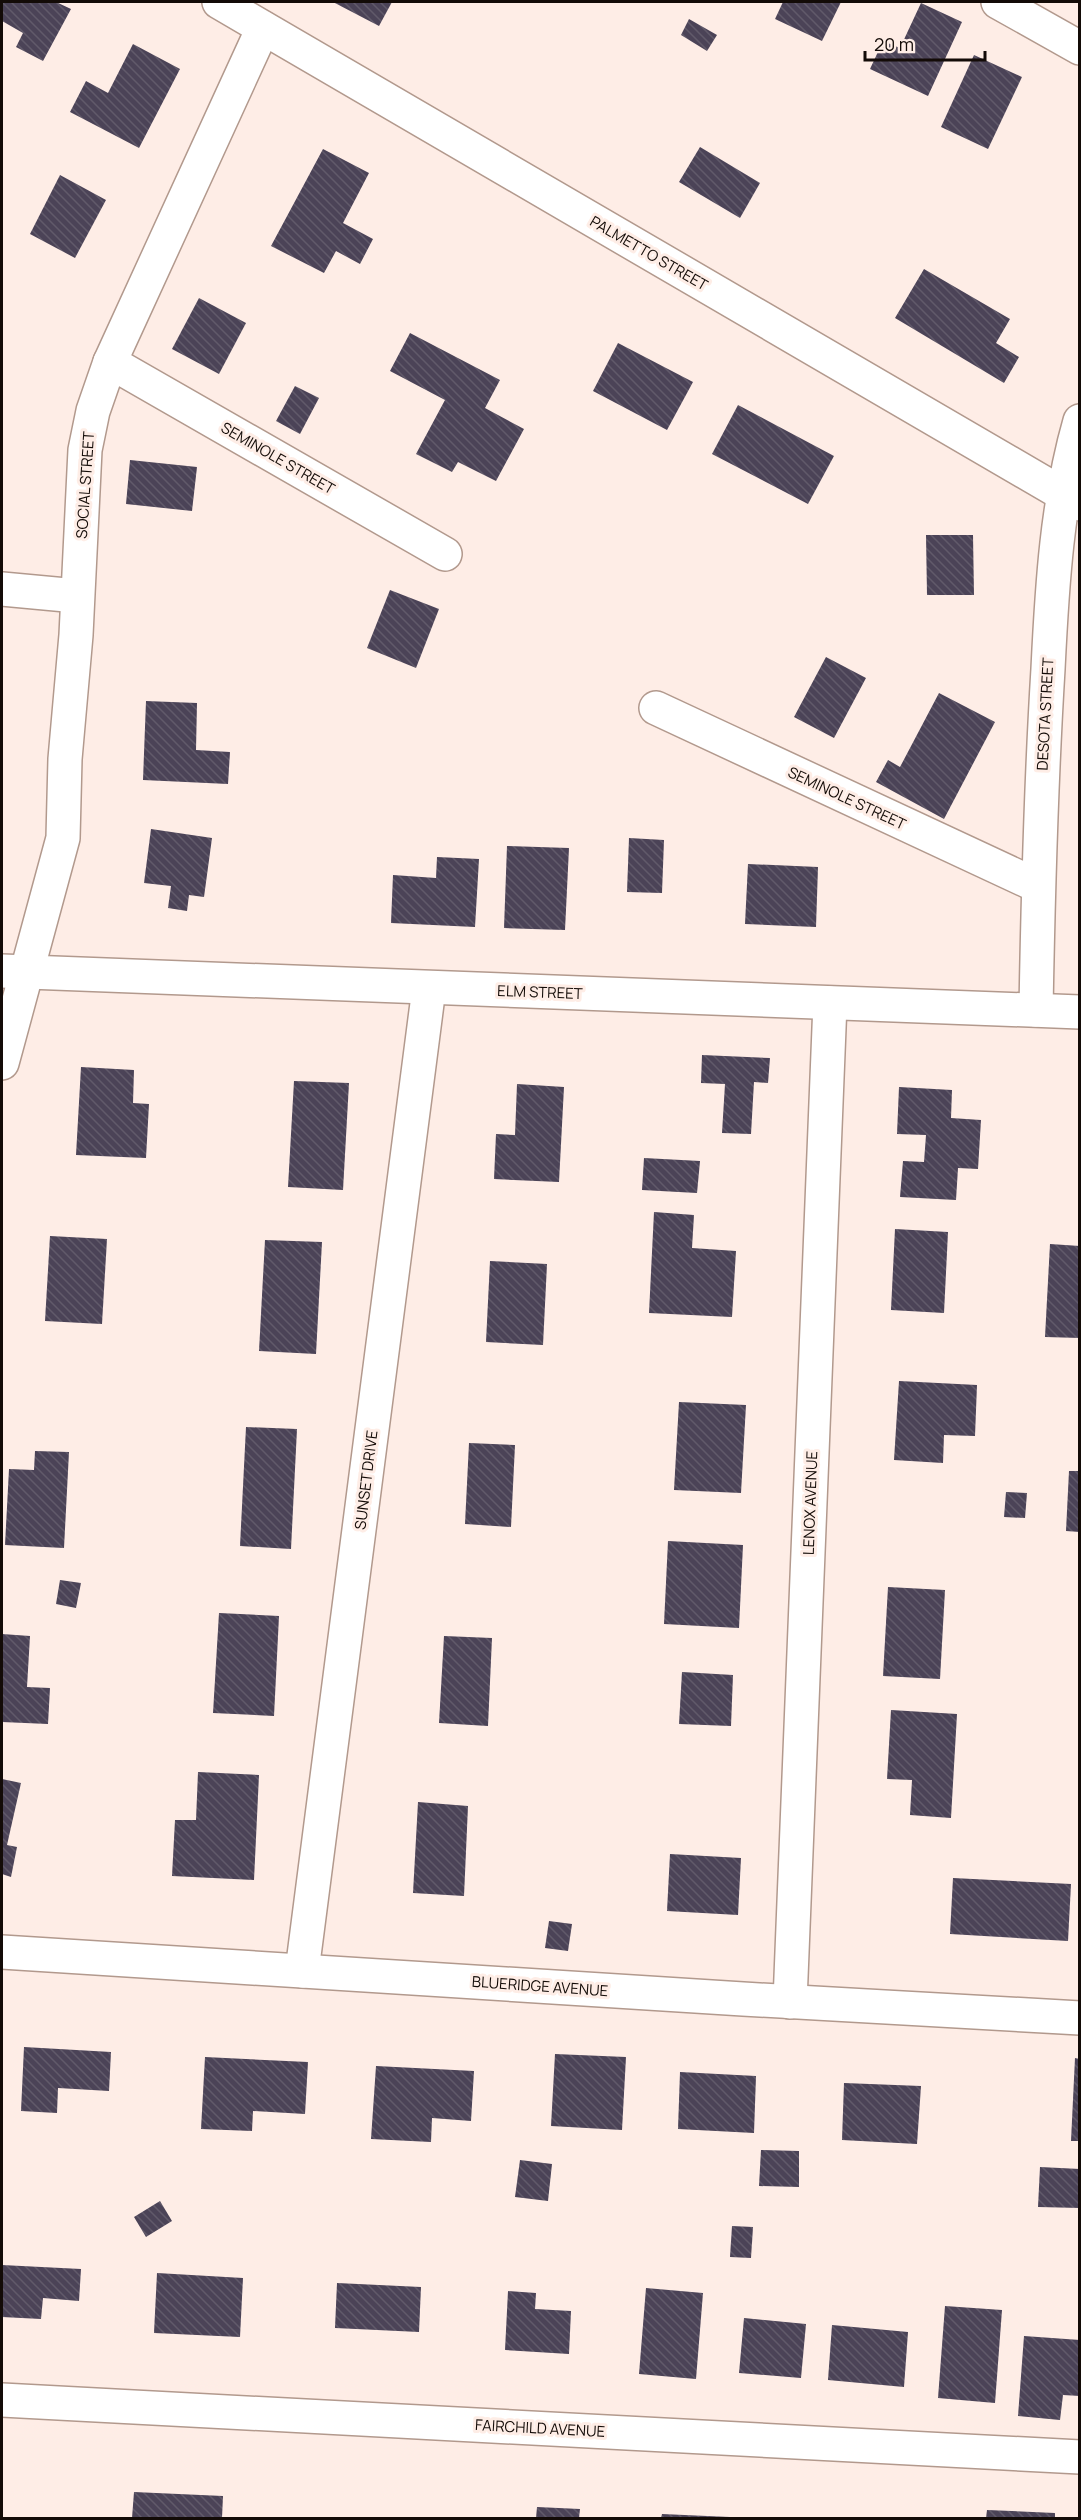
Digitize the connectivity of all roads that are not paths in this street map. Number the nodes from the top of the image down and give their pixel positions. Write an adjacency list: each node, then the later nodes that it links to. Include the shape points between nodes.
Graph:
1 (219, 2): 3 (street, PALMETTO STREET)
2 (998, 2): 4 (street)
3 (263, 28): 5 (street, SOCIAL STREET); 7 (street, PALMETTO STREET)
4 (1080, 48)
5 (111, 362): 8 (street, SEMINOLE STREET); 10 (street, SOCIAL STREET, via 93,411 85,450)
6 (1080, 421): 7 (street, DESOTA STREET)
7 (1072, 499): 12 (street, DESOTA STREET, via 1055,560)
8 (445, 554)
9 (2, 589): 10 (street)
10 (77, 596): 13 (street, SOCIAL STREET, via 63,838)
11 (656, 708): 12 (street, SEMINOLE STREET)
12 (1038, 886): 16 (street, DESOTA STREET)
13 (14, 972): 14 (street, ELM STREET); 18 (street, SOCIAL STREET)
14 (429, 988): 15 (street, ELM STREET); 20 (street, SUNSET DRIVE)
15 (830, 1003): 16 (street, ELM STREET); 21 (street, LENOX AVENUE)
16 (1036, 1010): 17 (street, ELM STREET)
17 (1080, 1012)
18 (2, 1063)
19 (2, 1952): 20 (street, BLUERIDGE AVENUE)
20 (302, 1971): 21 (street, BLUERIDGE AVENUE)
21 (790, 2002): 22 (street, BLUERIDGE AVENUE)
22 (1080, 2018)
23 (2, 2400): 24 (street, FAIRCHILD AVENUE)
24 (1080, 2457)

